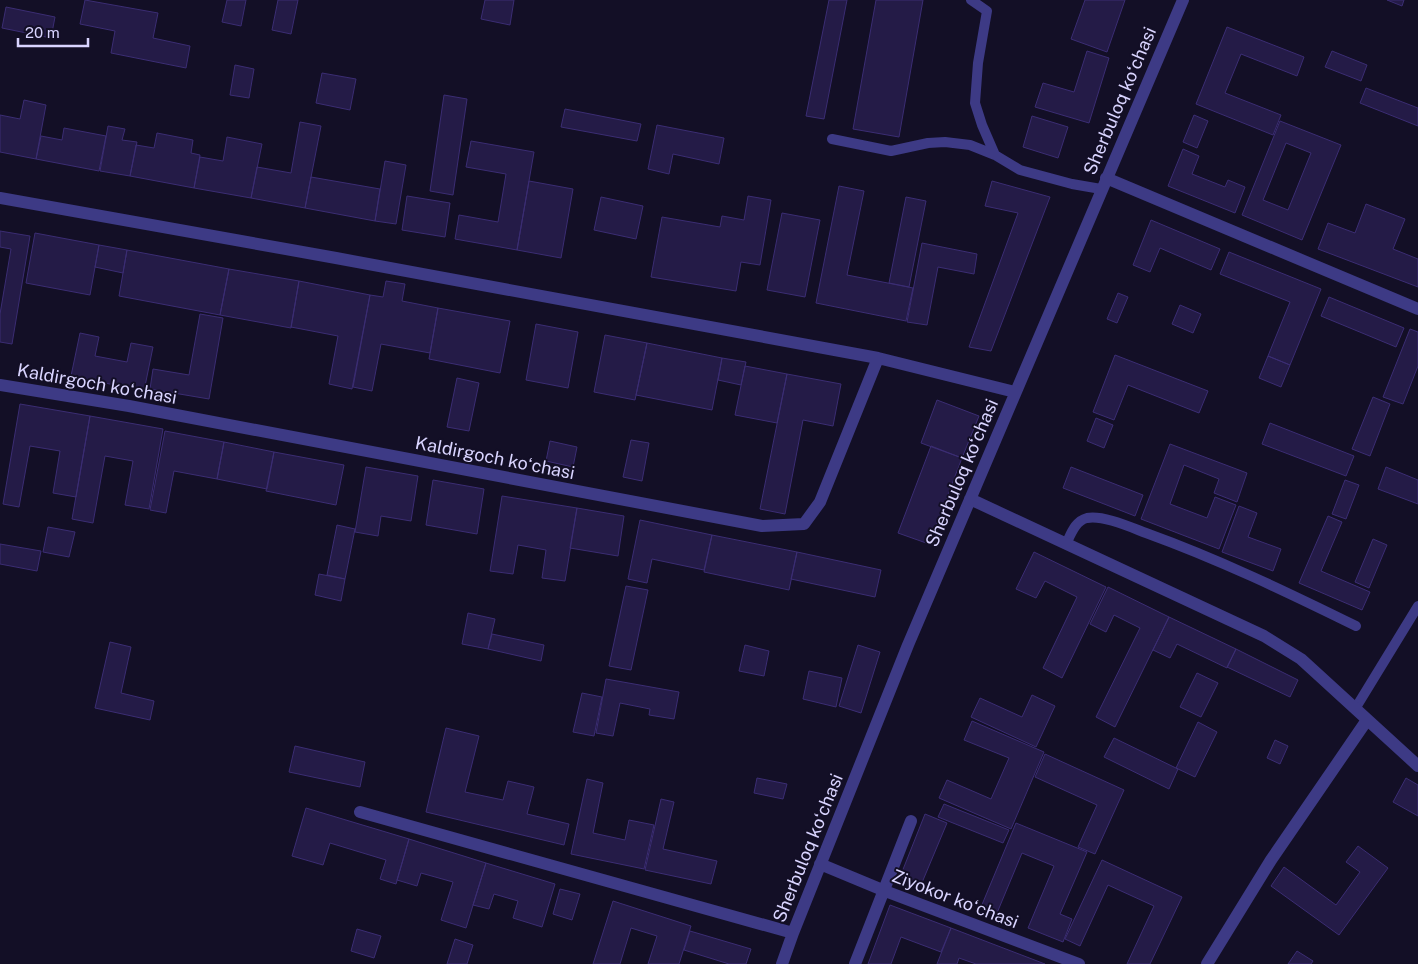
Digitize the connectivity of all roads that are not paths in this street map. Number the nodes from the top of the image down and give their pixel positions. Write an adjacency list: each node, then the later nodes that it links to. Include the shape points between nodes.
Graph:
1 (971, 0): 4 (lane, via 987,11 975,103)
2 (1183, 0): 5 (street, Sherbuloq koʻchasi)
3 (832, 139): 4 (lane, via 891,151 928,142 945,142 970,145)
4 (995, 155): 5 (lane, via 1020,170 1072,184)
5 (1104, 184): 7 (street); 10 (street, Sherbuloq koʻchasi)
6 (0, 198): 8 (street)
7 (1418, 309)
8 (878, 358): 9 (street, Kaldirgoch koʻchasi, via 820,502 804,524 762,526 129,406); 10 (street)
9 (0, 385)
10 (1015, 392): 11 (street, Sherbuloq koʻchasi)
11 (970, 499): 12 (street); 20 (street, Sherbuloq koʻchasi)
12 (1066, 544): 14 (lane, via 1078,522 1088,518 1114,521 1189,548); 15 (street, via 1264,636 1301,659)
13 (1418, 606): 15 (lane)
14 (1356, 626)
15 (1355, 709): 16 (street)
16 (1367, 720): 17 (street); 26 (street, via 1271,860)
17 (1418, 766)
18 (360, 812): 22 (street)
19 (911, 821): 21 (street)
20 (820, 864): 21 (street, Ziyokor koʻchasi); 22 (street, Sherbuloq koʻchasi)
21 (885, 891): 24 (street); 25 (street, Ziyokor koʻchasi)
22 (793, 933): 23 (street, Sherbuloq koʻchasi)
23 (782, 964)
24 (855, 964)
25 (1079, 964)
26 (1207, 964)

